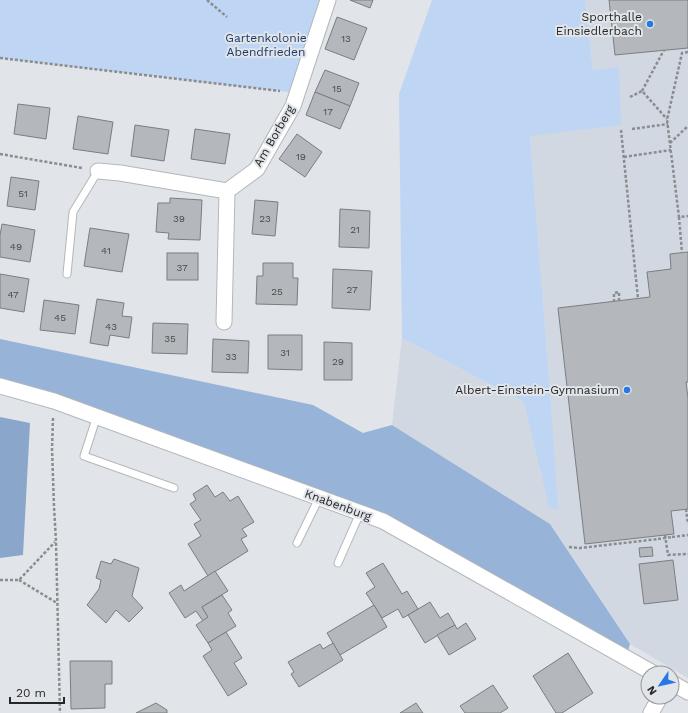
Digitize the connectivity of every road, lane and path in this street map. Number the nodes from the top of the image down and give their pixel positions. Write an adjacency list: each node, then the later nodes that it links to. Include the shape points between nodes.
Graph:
1 (207, 0): 3 (path)
2 (328, 0): 8 (street, Am Borberg)
3 (228, 17)
4 (664, 50): 7 (path)
5 (688, 52): 10 (path, via 682,53)
6 (0, 58): 8 (path)
7 (642, 91): 9 (path); 10 (path)
8 (297, 93): 20 (street, Am Borberg, via 293,106 256,169)
9 (630, 98)
10 (667, 120): 11 (path)
11 (668, 124): 13 (path); 15 (path)
12 (688, 126): 15 (path)
13 (632, 129)
14 (622, 130): 18 (path)
15 (670, 144): 16 (path)
16 (671, 150): 18 (path); 22 (path)
17 (0, 154): 19 (path)
18 (624, 157): 25 (path)
19 (98, 171): 20 (street); 24 (lane, via 73,212)
20 (227, 191): 27 (street)
21 (688, 216): 22 (path)
22 (679, 217): 23 (path)
23 (682, 253)
24 (66, 274)
25 (638, 299)
26 (619, 300): 26 (path, via 619,292 614,293 614,301)
27 (224, 322)
28 (0, 386): 29 (street, Knabenburg)
29 (54, 401): 30 (street, Knabenburg); 38 (path, via 52,448)
30 (97, 416): 31 (lane, via 84,456); 32 (street, Knabenburg)
31 (174, 488)
32 (319, 498): 34 (street, Knabenburg); 39 (lane)
33 (686, 509): 35 (path)
34 (360, 513): 42 (lane); 46 (street, Knabenburg, via 383,521)
35 (688, 524)
36 (665, 535): 41 (path, via 668,555)
37 (688, 535): 40 (path, bridge, via 580,548)
38 (56, 542): 44 (path); 45 (path)
39 (297, 543)
40 (569, 547)
41 (688, 554)
42 (338, 563)
43 (0, 580): 44 (path)
44 (19, 580): 45 (path)
45 (57, 603): 47 (path)
46 (640, 666)
47 (60, 713)

